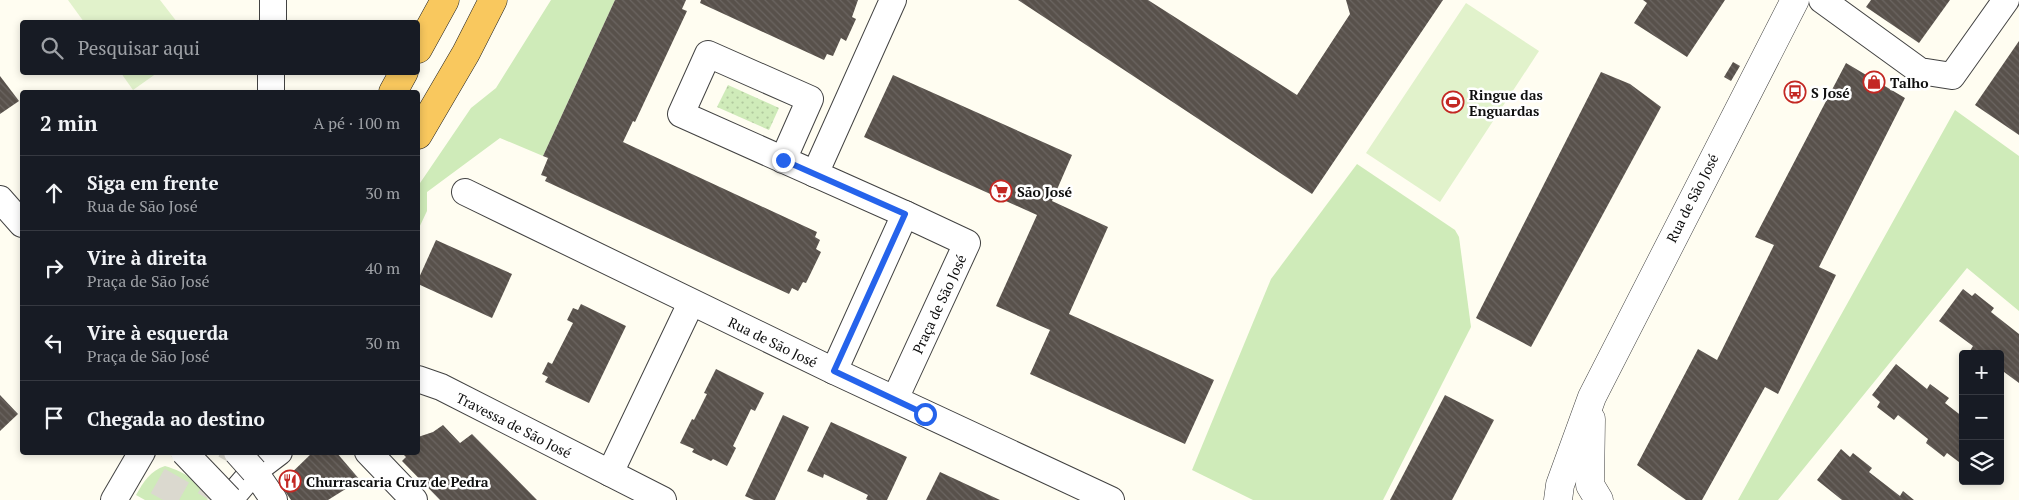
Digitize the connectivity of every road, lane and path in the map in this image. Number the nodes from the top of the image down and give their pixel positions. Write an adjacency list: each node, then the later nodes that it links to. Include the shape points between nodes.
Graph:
1 (273, 0): 8 (street)
2 (445, 0): 9 (highway)
3 (493, 0): 14 (highway)
4 (893, 0): 16 (street)
5 (1795, 0): 24 (street, Rua de São José)
6 (1822, 0): 7 (street, via 1920,71 1952,76)
7 (2006, 0)
8 (273, 20)
9 (420, 45)
10 (271, 75): 12 (street)
11 (402, 75): 13 (highway)
12 (271, 90)
13 (394, 90)
14 (420, 132)
15 (783, 160): 15 (street, Praça de São José, via 681,114 708,54 810,99); 16 (street, Praça de São José)
16 (815, 174): 19 (street, Praça de São José)
17 (466, 192): 21 (street, Rua de São José)
18 (0, 199): 20 (street)
19 (905, 214): 22 (street); 25 (street, Praça de São José, via 967,243)
20 (20, 222)
21 (691, 303): 22 (street, Rua de São José); 31 (street)
22 (834, 371): 25 (street, Rua de São José)
23 (420, 380): 31 (street, Travessa de São José)
24 (1592, 397): 38 (street, Rua de São José, via 1560,485); 39 (street, Rua de São José, via 1590,485)
25 (895, 399): 37 (street, Rua de São José)
26 (140, 455): 32 (street)
27 (187, 455): 33 (street, bridge)
28 (269, 455): 30 (street)
29 (371, 455): 35 (street)
30 (245, 462): 33 (street); 34 (street)
31 (610, 473): 36 (street, Travessa de São José)
32 (114, 500)
33 (229, 500)
34 (274, 500)
35 (414, 500)
36 (663, 500)
37 (1111, 500)
38 (1558, 500)
39 (1599, 500)

